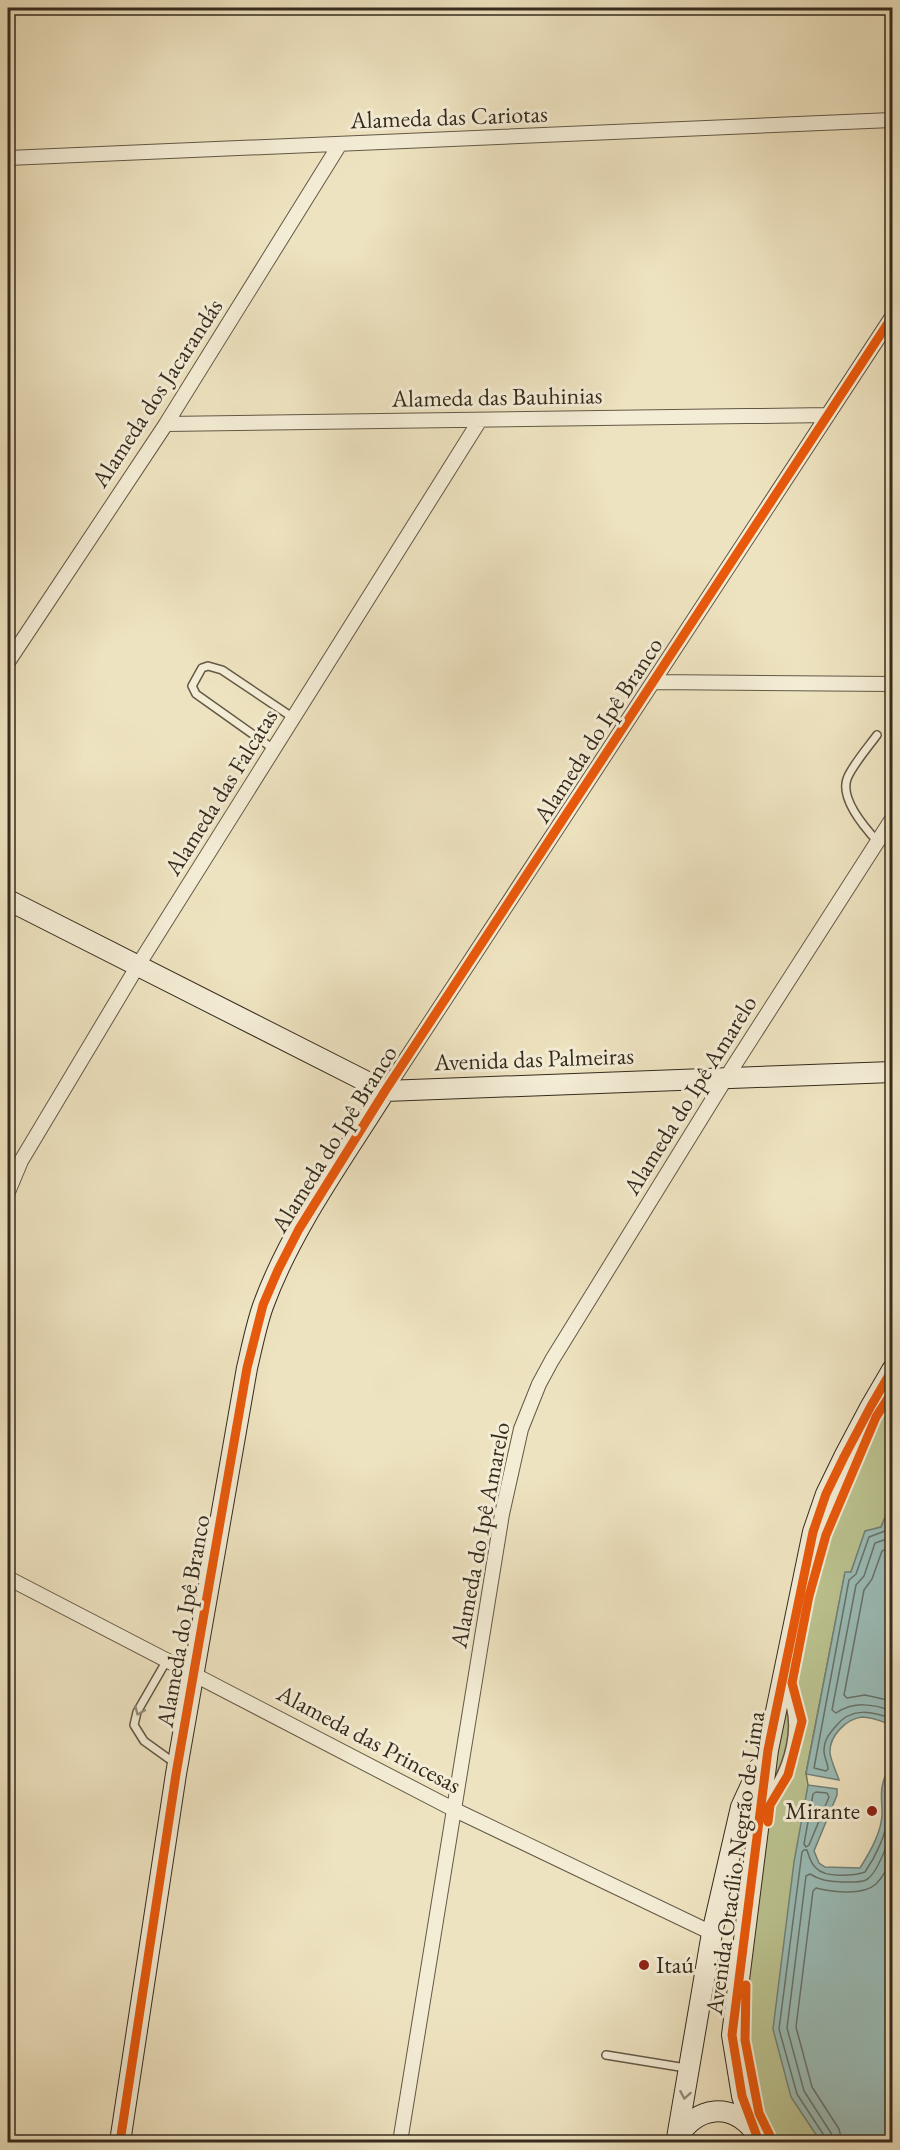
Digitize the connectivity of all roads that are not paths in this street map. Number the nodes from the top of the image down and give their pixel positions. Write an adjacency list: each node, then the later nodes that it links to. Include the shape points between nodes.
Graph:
1 (892, 120): 2 (street, Alameda das Cariotas)
2 (340, 144): 3 (street, Alameda das Cariotas); 7 (street, Alameda dos Jacarandás)
3 (8, 158)
4 (892, 317): 5 (street, Alameda do Ipê Branco)
5 (828, 415): 6 (street, Alameda das Bauhinias); 9 (street, Alameda do Ipê Branco)
6 (480, 420): 7 (street, Alameda das Bauhinias); 11 (street, Alameda das Falcatas)
7 (166, 424): 8 (street, Alameda dos Jacarandás)
8 (8, 662)
9 (653, 682): 10 (street); 20 (street, Alameda do Ipê Branco)
10 (892, 684)
11 (295, 719): 13 (street, Alameda das Falcatas); 13 (lane, via 222,670 202,668 192,686 196,694)
12 (877, 735): 15 (lane, via 848,779 846,789 859,820)
13 (274, 750): 17 (street, Alameda das Falcatas)
14 (892, 819): 15 (street, Alameda do Ipê Amarelo)
15 (878, 842): 19 (street, Alameda do Ipê Amarelo)
16 (8, 900): 17 (street, Avenida das Palmeiras)
17 (137, 967): 20 (street, Avenida das Palmeiras); 21 (street, Alameda das Falcatas, via 21,1161)
18 (892, 1072): 19 (street, Avenida das Palmeiras)
19 (726, 1078): 20 (street, Avenida das Palmeiras); 30 (street, Alameda do Ipê Amarelo, via 566,1334 529,1407 515,1450 502,1514)
20 (385, 1090): 25 (street, Alameda do Ipê Branco, via 300,1229 263,1305 247,1368)
21 (8, 1192)
22 (892, 1370): 26 (street, Avenida Otacílio Negrão de Lima, via 826,1494 813,1532)
23 (8, 1578): 24 (street, Alameda das Princesas)
24 (167, 1659): 25 (street, Alameda das Princesas); 28 (lane, one-way to 28, via 137,1712 134,1725 144,1742)
25 (194, 1673): 28 (street, Alameda do Ipê Branco); 30 (street, Alameda das Princesas)
26 (781, 1683): 27 (street, Avenida Otacílio Negrão de Lima); 29 (lane, via 792,1722 791,1744 784,1769)
27 (768, 1750): 29 (street, Avenida Otacílio Negrão de Lima); 31 (street, Avenida Otacílio Negrão de Lima, via 741,1807)
28 (177, 1765): 37 (street, Alameda do Ipê Branco)
29 (760, 1807): 32 (street, Avenida Otacílio Negrão de Lima)
30 (453, 1809): 31 (street, Alameda das Princesas); 38 (street, Alameda do Ipê Amarelo)
31 (712, 1933): 32 (street, via 725,1940 731,1950); 34 (street, Avenida Otacílio Negrão de Lima)
32 (735, 1992): 35 (street, Avenida Otacílio Negrão de Lima, via 732,2035 741,2096)
33 (606, 2055): 34 (lane)
34 (690, 2068): 36 (street, Avenida Otacílio Negrão de Lima, one-way to 36)
35 (756, 2136): 36 (street, via 744,2120 719,2111 694,2118)
36 (676, 2140)
37 (120, 2142)
38 (400, 2142)

